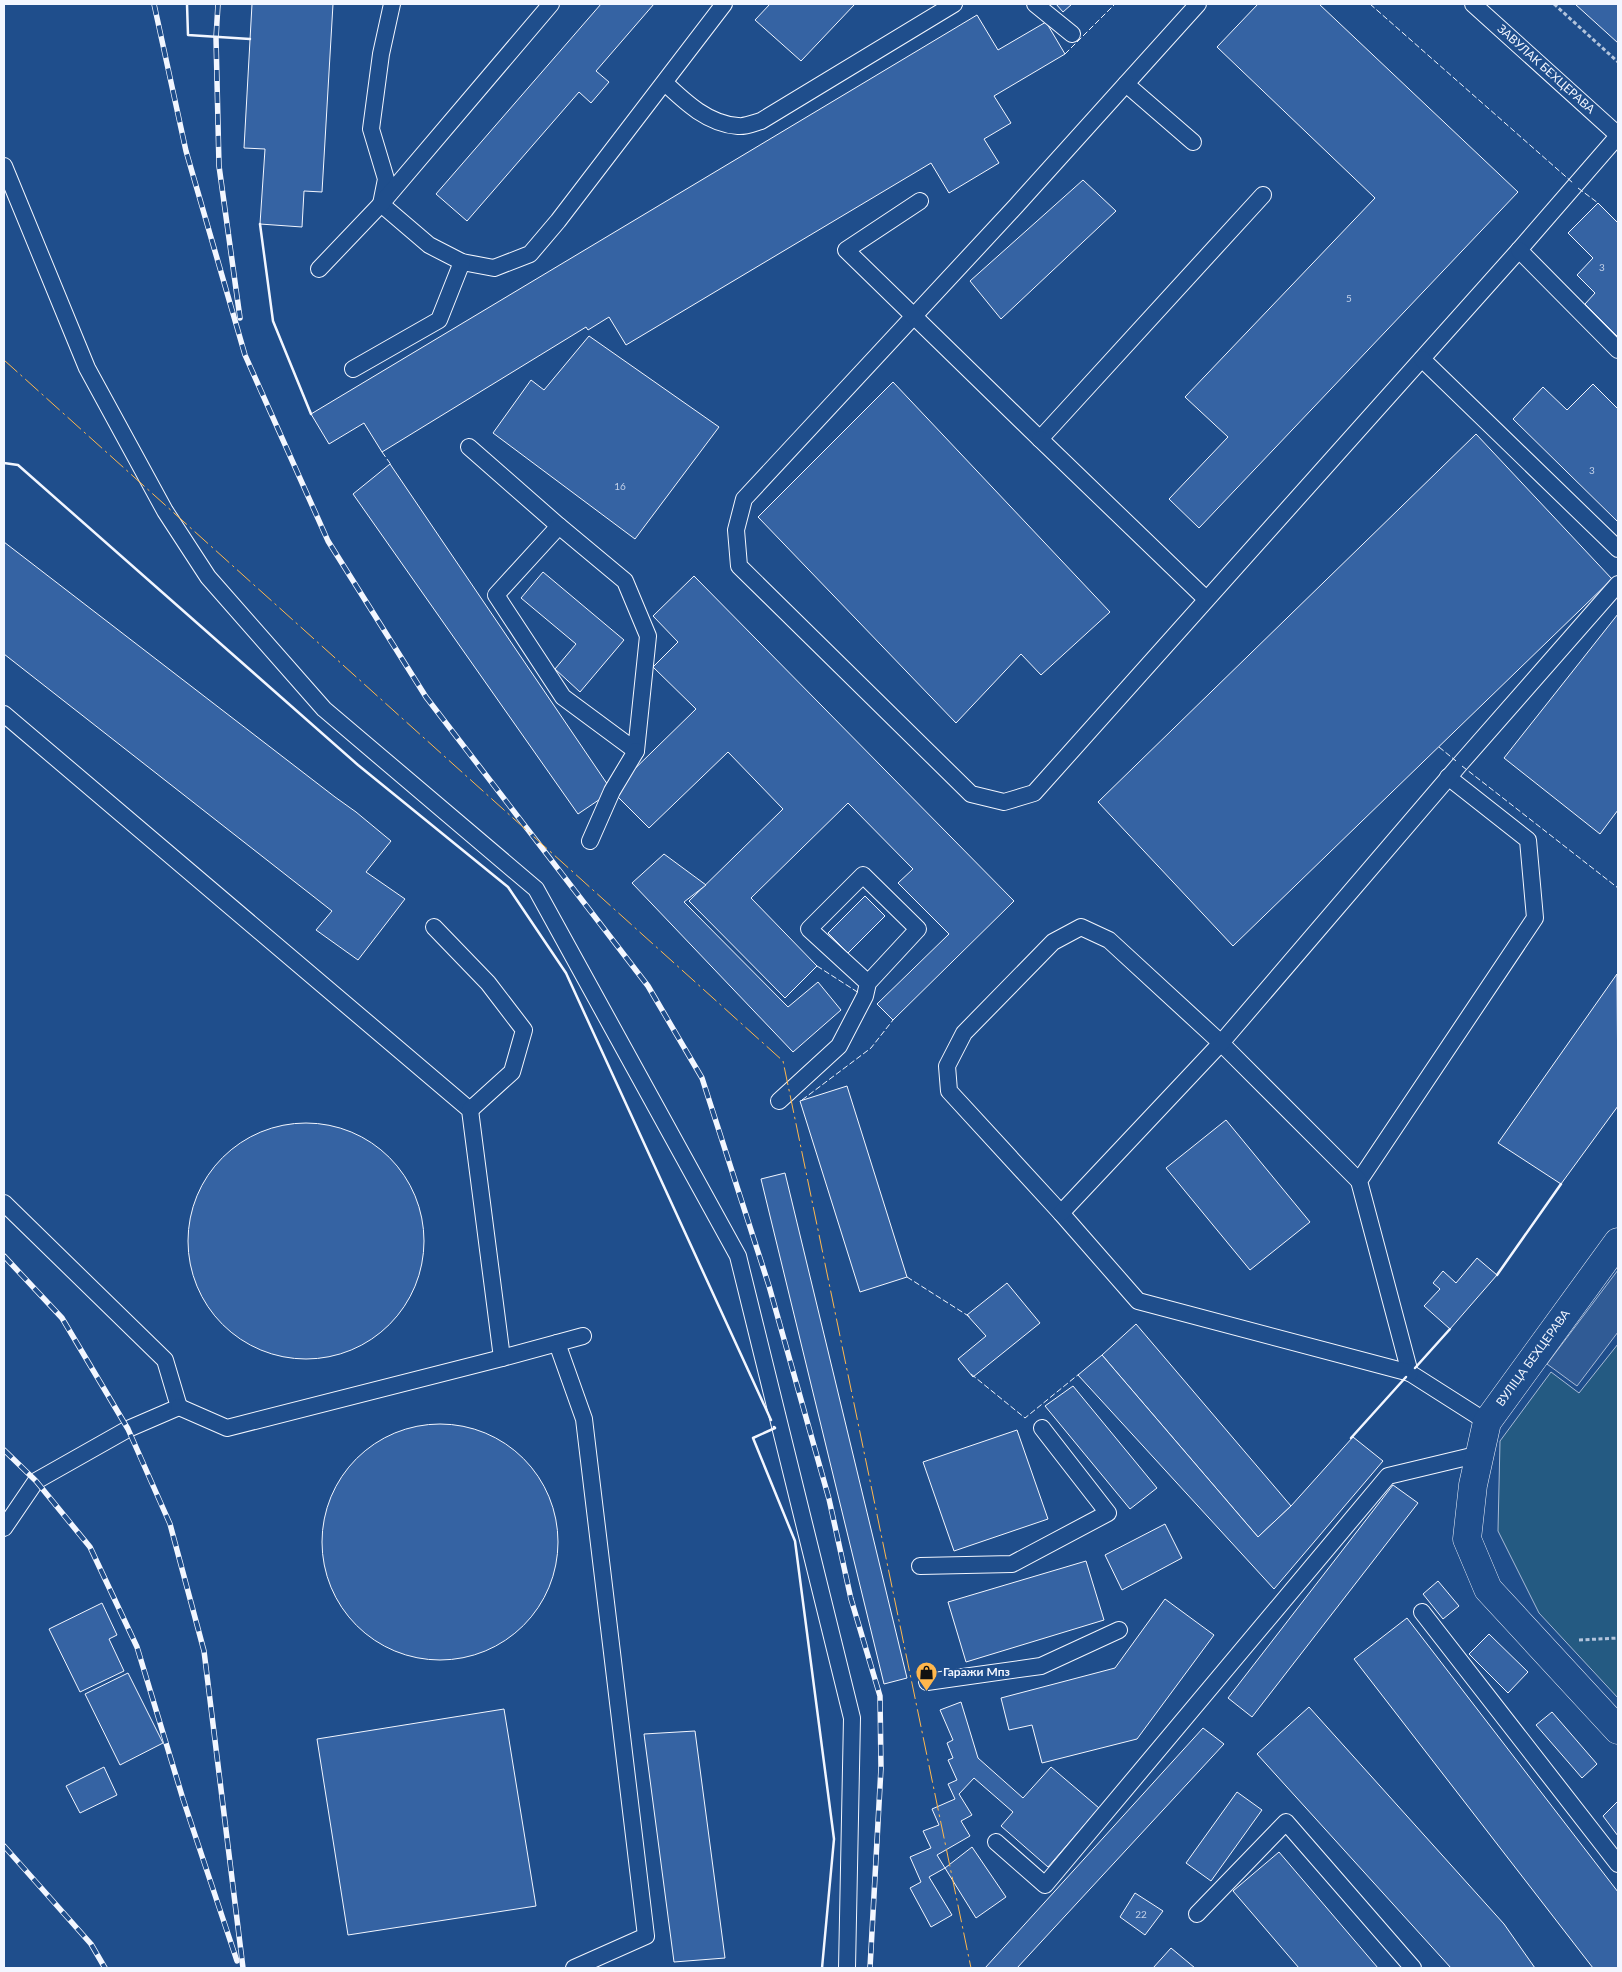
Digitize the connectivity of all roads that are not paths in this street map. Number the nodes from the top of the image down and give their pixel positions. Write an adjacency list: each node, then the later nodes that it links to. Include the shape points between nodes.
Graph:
1 (392, 4): 16 (lane, via 381,54 371,129 386,179)
2 (551, 4): 16 (lane)
3 (724, 4): 9 (lane)
4 (954, 4): 9 (lane, via 761,121 739,127 717,122 687,105)
5 (1035, 4): 8 (lane)
6 (1198, 4): 10 (lane)
7 (1473, 4): 11 (lane, ЗАВУЛАК БЕХЦЕРАВА)
8 (1072, 34)
9 (664, 83): 18 (lane, via 530,254 494,268)
10 (1126, 84): 12 (lane); 20 (lane)
11 (1618, 135): 17 (lane)
12 (1193, 142)
13 (4, 166): 61 (lane, via 87,368 164,511 208,577 324,709 536,889 738,1256 852,1718)
14 (1263, 195): 24 (lane)
15 (920, 201): 20 (lane, via 846,250)
16 (381, 204): 18 (lane, via 429,245); 19 (lane)
17 (1519, 250): 21 (lane); 22 (lane)
18 (462, 262): 23 (lane, via 439,320)
19 (319, 269)
20 (913, 316): 24 (lane); 29 (lane, via 744,499 736,530 739,566 971,794 1004,802 1034,793)
21 (1618, 350)
22 (1422, 358): 27 (lane); 29 (lane)
23 (352, 369)
24 (1040, 439): 29 (lane)
25 (469, 447): 26 (lane)
26 (559, 526): 31 (lane, via 625,581 648,636); 31 (lane, via 496,595 562,697)
27 (1618, 549)
28 (1618, 584): 32 (lane)
29 (1206, 599)
30 (4, 714): 38 (lane)
31 (636, 751): 33 (lane, via 612,791)
32 (1448, 776): 36 (lane); 39 (lane, via 1528,840 1535,918)
33 (590, 841)
34 (434, 927): 38 (lane, via 488,983 524,1030 512,1072)
35 (868, 983): 35 (lane, via 918,929 863,875 808,928); 37 (lane, via 865,996 839,1046)
36 (1221, 1043): 39 (lane); 41 (lane); 41 (lane, via 1109,940 1081,927 1053,942 964,1033 947,1066 948,1091)
37 (779, 1101)
38 (470, 1110): 45 (lane)
39 (1359, 1181): 46 (lane)
40 (4, 1203): 47 (lane, via 165,1360)
41 (1061, 1214): 46 (lane, via 1138,1301)
42 (1618, 1242): 48 (street, ВУЛІЦА БЕХЦЕРАВА)
43 (583, 1336): 44 (lane)
44 (557, 1342): 45 (lane); 60 (lane, via 584,1419 646,1936)
45 (502, 1358): 47 (lane, via 227,1428)
46 (1410, 1373): 48 (lane)
47 (178, 1407): 51 (lane, via 128,1428 36,1481)
48 (1487, 1422): 50 (street, ВУЛІЦА БЕХЦЕРАВА)
49 (1042, 1428): 52 (lane, via 1108,1513 1012,1564)
50 (1480, 1454): 56 (street, ВУЛІЦА БЕХЦЕРАВА, via 1472,1486 1467,1539 1488,1589); 57 (lane, via 1388,1476 1045,1885)
51 (4, 1528)
52 (920, 1566)
53 (1422, 1612): 58 (lane)
54 (1119, 1630): 55 (lane, via 1042,1666)
55 (927, 1682)
56 (1618, 1730)
57 (996, 1842)
58 (1618, 1864)
59 (1197, 1914): 62 (lane, via 1286,1822)
60 (574, 1968)
61 (847, 1968)
62 (1413, 1968)

